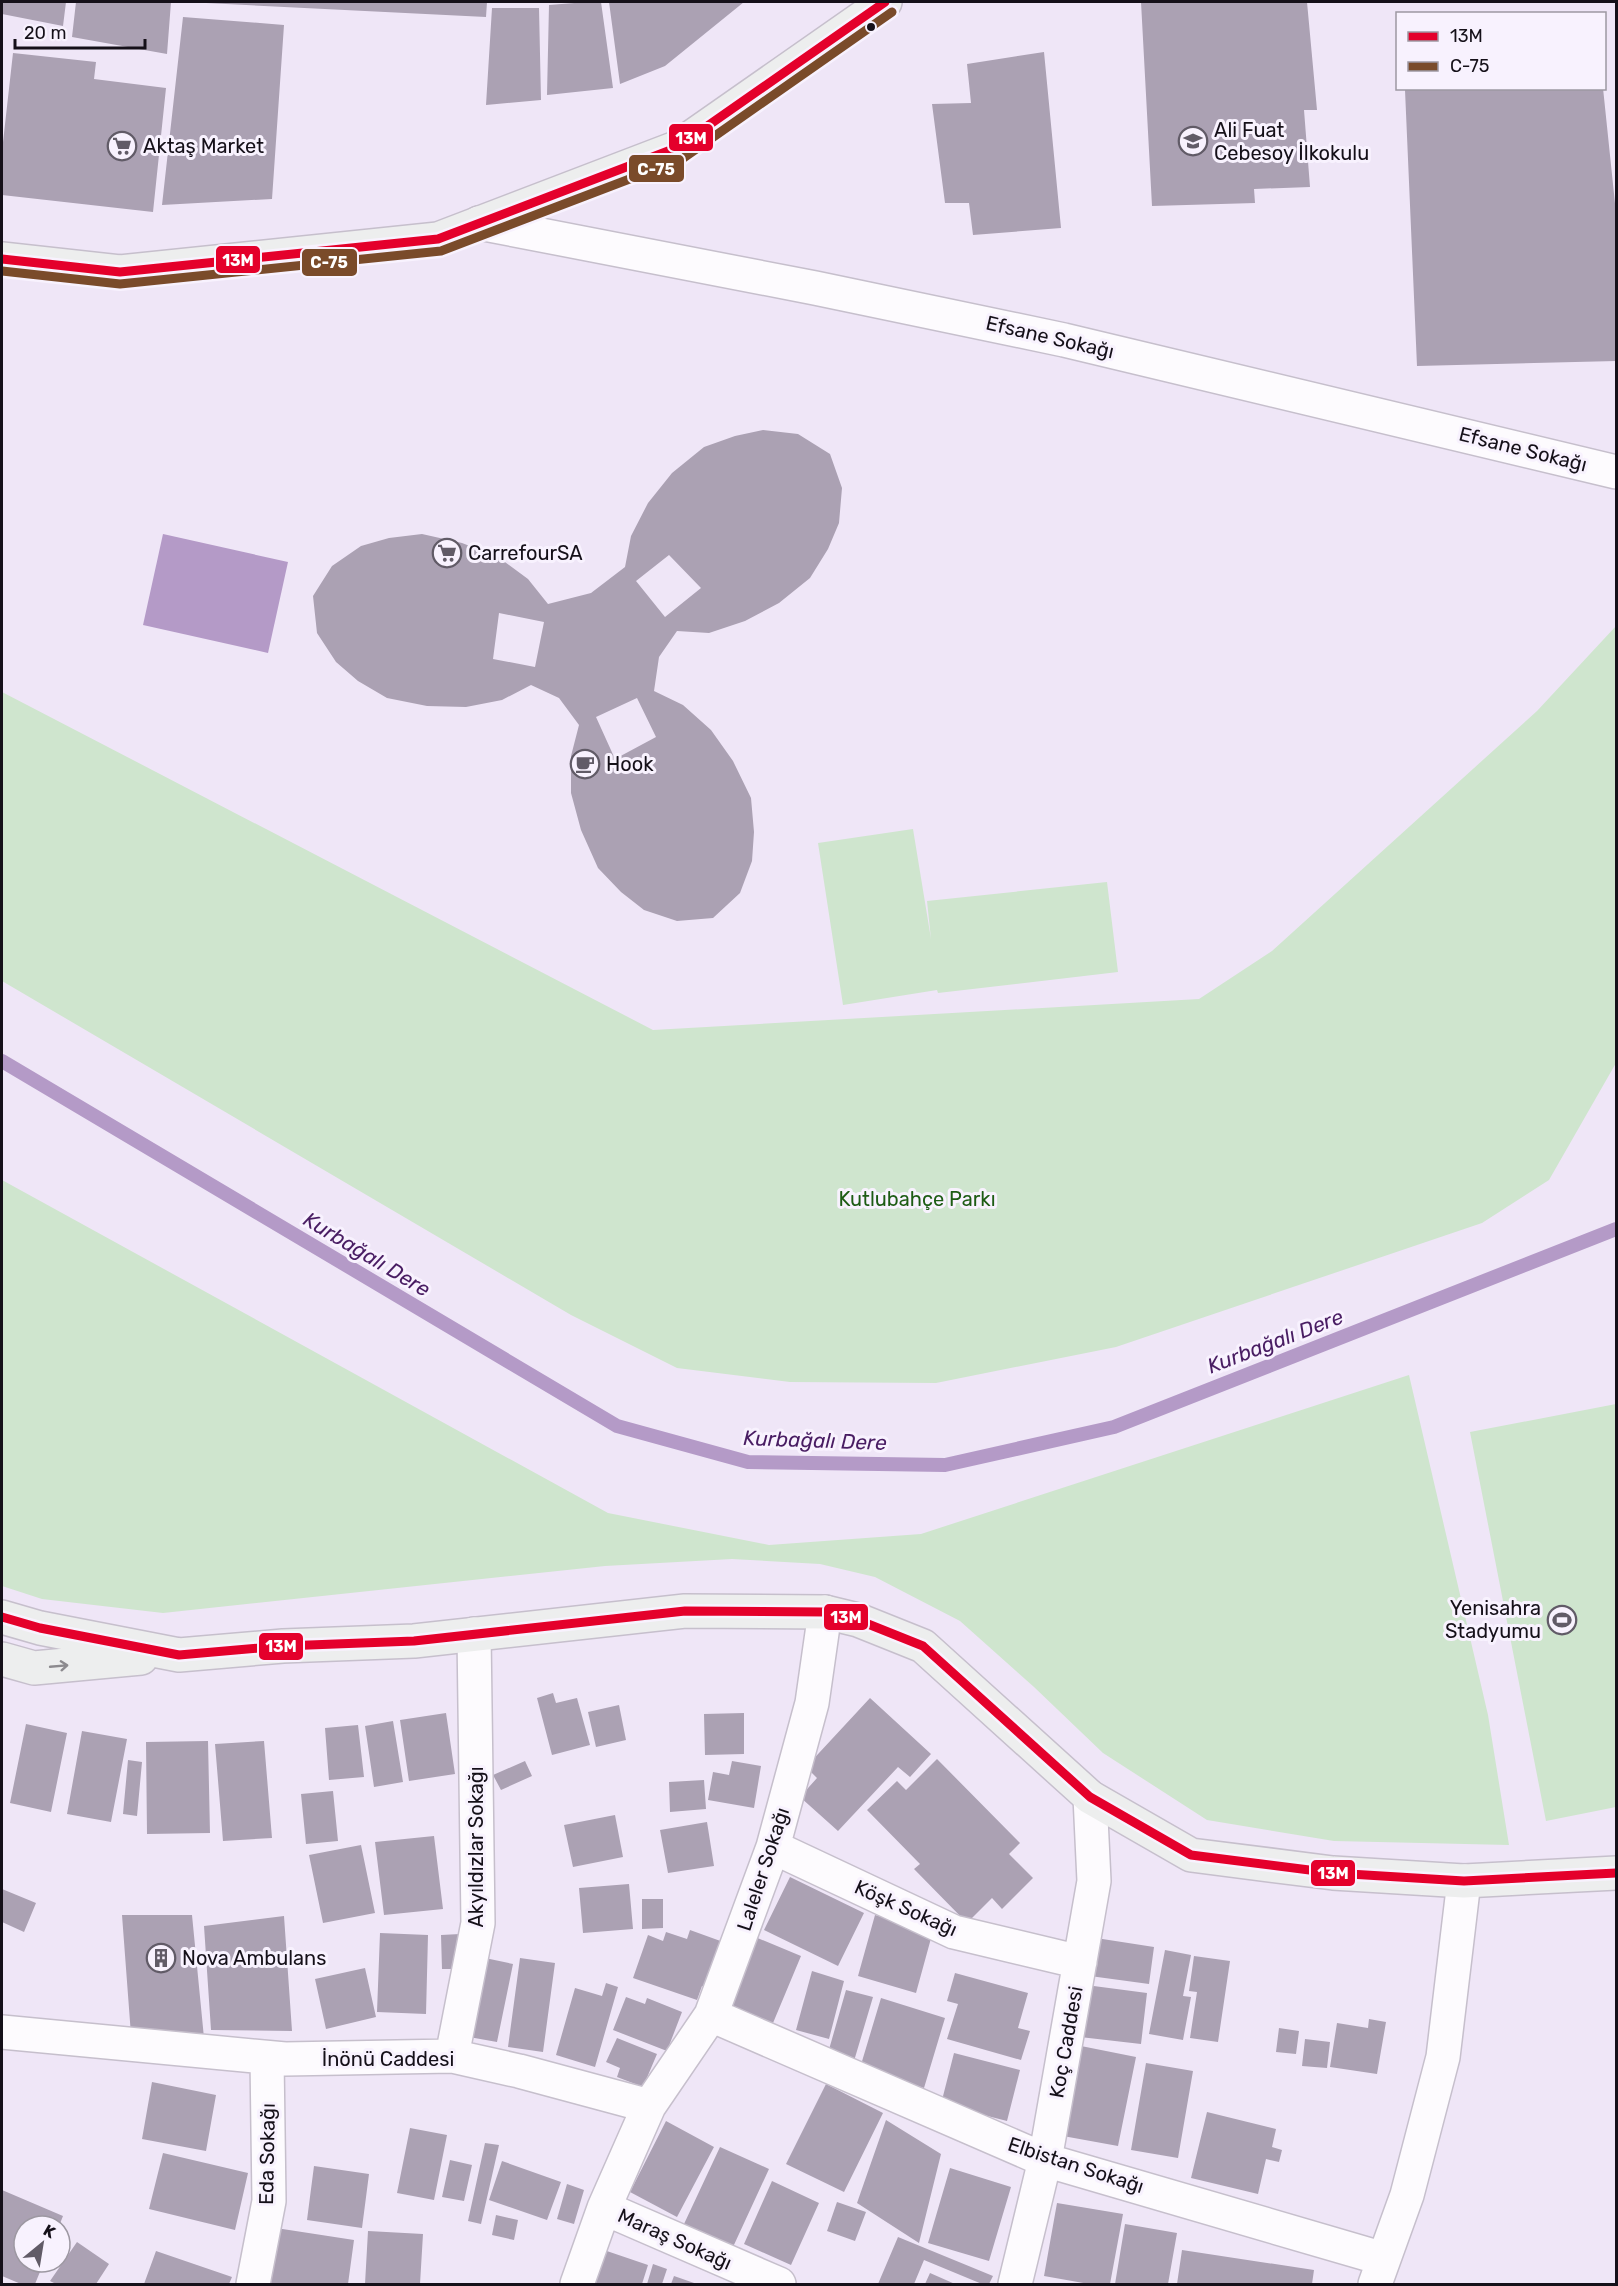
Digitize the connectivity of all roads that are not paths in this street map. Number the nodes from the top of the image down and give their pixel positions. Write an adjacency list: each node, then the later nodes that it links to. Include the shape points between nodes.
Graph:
1 (885, 2): 2 (main road, via 676,148)
2 (479, 224): 3 (main road, via 438,239 120,272); 4 (street, Efsane Sokağı, via 1020,330)
3 (2, 259)
4 (1617, 472)
5 (825, 1612): 7 (main road, via 686,1611); 10 (main road, via 858,1620 923,1646); 11 (street, Laleler Sokağı, via 812,1703)
6 (2, 1617): 8 (main road)
7 (474, 1634): 8 (main road); 17 (street, Akyıldızlar Sokağı, via 478,1923)
8 (179, 1654): 9 (main road, one-way to 8, via 34,1668)
9 (2, 1659)
10 (1090, 1797): 13 (main road, via 1191,1855 1333,1873); 14 (street, Koç Caddesi, via 1094,1881)
11 (773, 1847): 14 (street, Köşk Sokağı, via 954,1932); 15 (street, Laleler Sokağı)
12 (1617, 1873): 13 (main road)
13 (1464, 1881): 22 (street, via 1443,2057 1407,2195)
14 (1080, 1962): 20 (street, Koç Caddesi)
15 (711, 2016): 19 (street, Laleler Sokağı); 20 (street, Elbistan Sokağı)
16 (2, 2032): 18 (street, İnönü Caddesi)
17 (452, 2056): 18 (street, İnönü Caddesi); 19 (street, İnönü Caddesi)
18 (267, 2058): 23 (street, Eda Sokağı, via 269,2200)
19 (649, 2106): 21 (street)
20 (1045, 2160): 22 (street, Elbistan Sokağı); 26 (street, Koç Caddesi)
21 (604, 2208): 24 (street); 25 (street, Maraş Sokağı)
22 (1380, 2272)
23 (253, 2284)
24 (577, 2284)
25 (779, 2284)
26 (1015, 2284)

